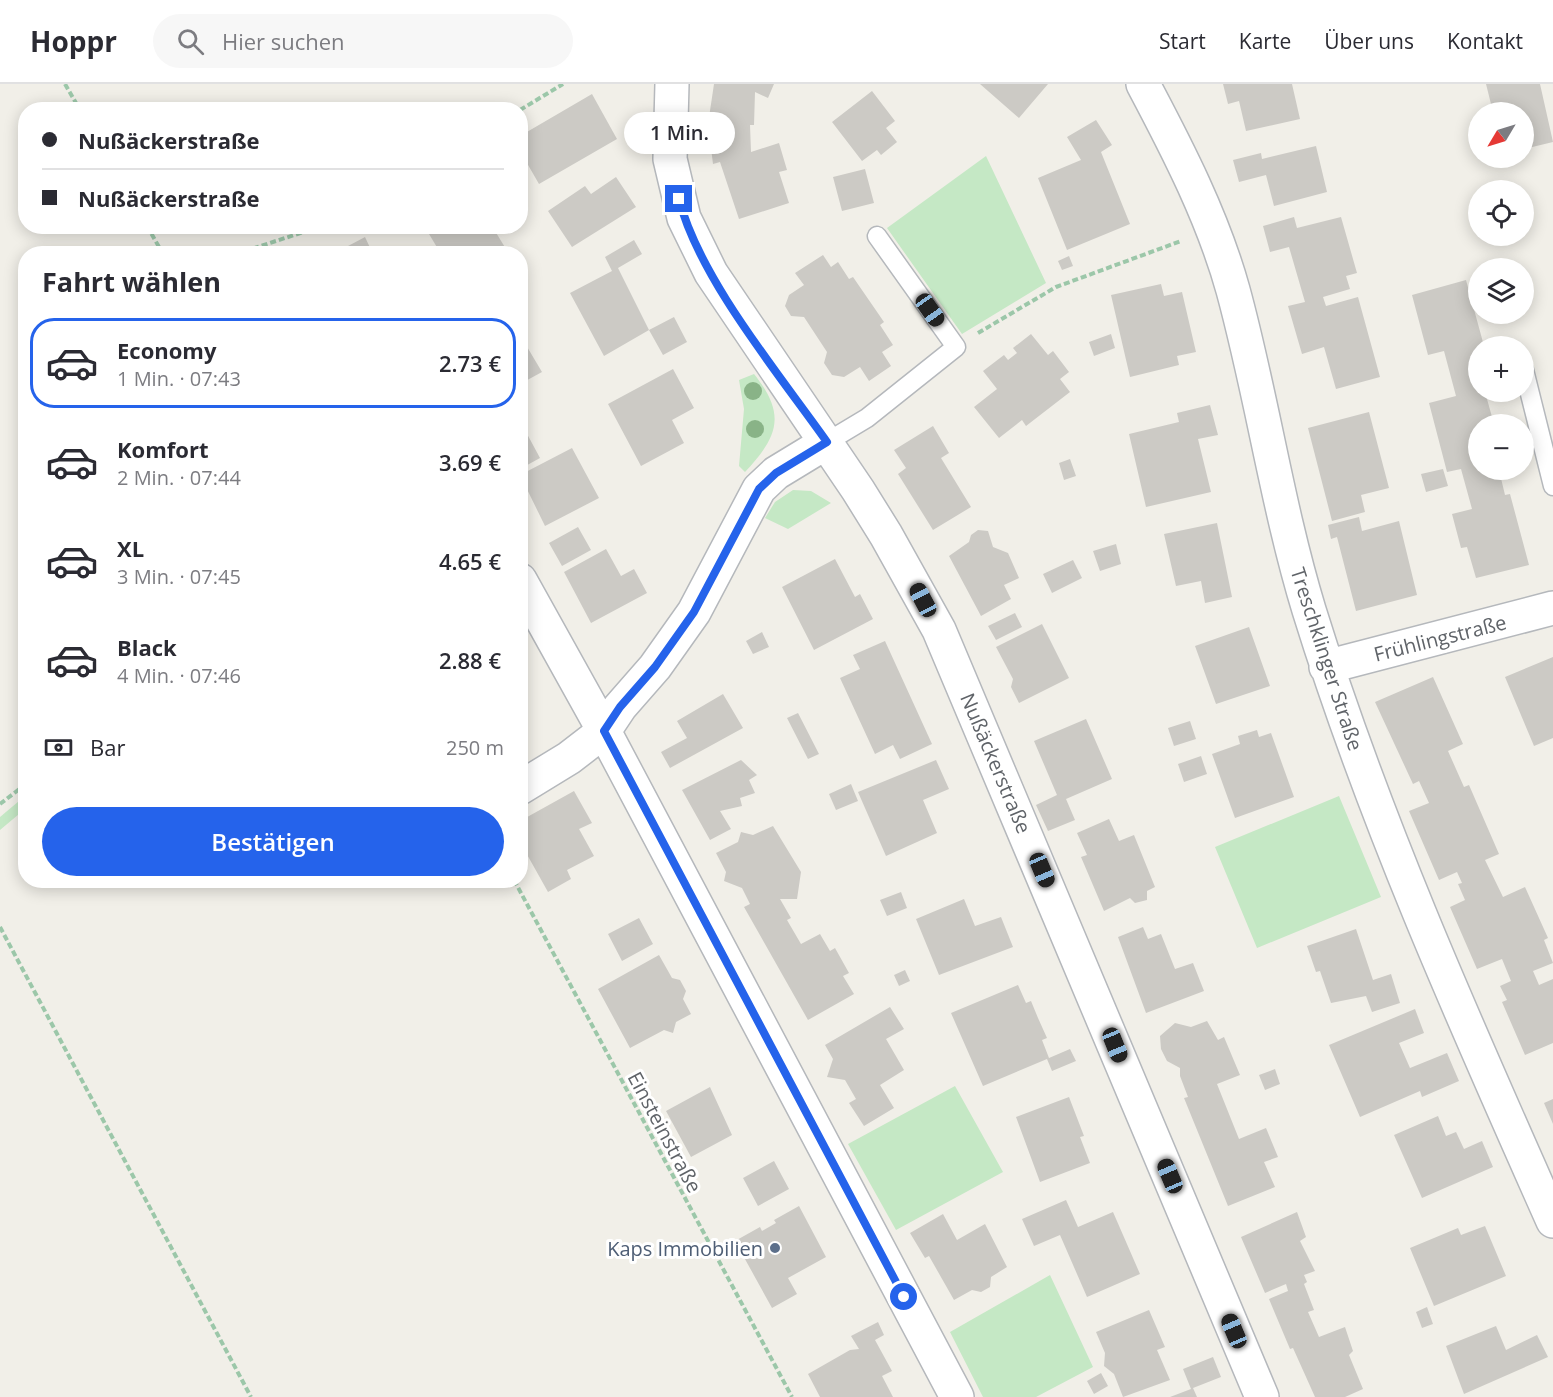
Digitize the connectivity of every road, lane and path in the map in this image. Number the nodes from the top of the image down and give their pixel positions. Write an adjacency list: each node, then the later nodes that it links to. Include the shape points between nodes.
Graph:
1 (65, 84): 5 (path)
2 (563, 84): 6 (path)
3 (672, 84): 13 (street, Nußäckerstraße, via 670,159 684,218 711,273)
4 (1143, 84): 17 (street, Treschklinger Straße, via 1179,150 1232,289 1299,577)
5 (75, 102)
6 (528, 105)
7 (304, 234): 10 (path)
8 (878, 236): 11 (lane)
9 (1187, 238): 11 (path, via 1056,287)
10 (258, 246)
11 (956, 347): 13 (lane, via 867,418)
12 (1532, 402): 14 (lane)
13 (827, 442): 18 (street, via 776,473 759,489 694,612); 28 (street, Nußäckerstraße, via 886,535 939,630)
14 (1553, 486)
15 (528, 594): 18 (street)
16 (1553, 608): 17 (street, Frühlingstraße)
17 (1326, 667): 24 (street, Treschklinger Straße, via 1357,755 1463,1019)
18 (604, 731): 19 (street); 27 (street)
19 (528, 783)
20 (18, 790): 21 (path)
21 (0, 804)
22 (518, 888): 26 (path, Einsteinstraße)
23 (0, 927): 25 (path)
24 (1553, 1221)
25 (251, 1397)
26 (792, 1397)
27 (957, 1397)
28 (1262, 1397)

